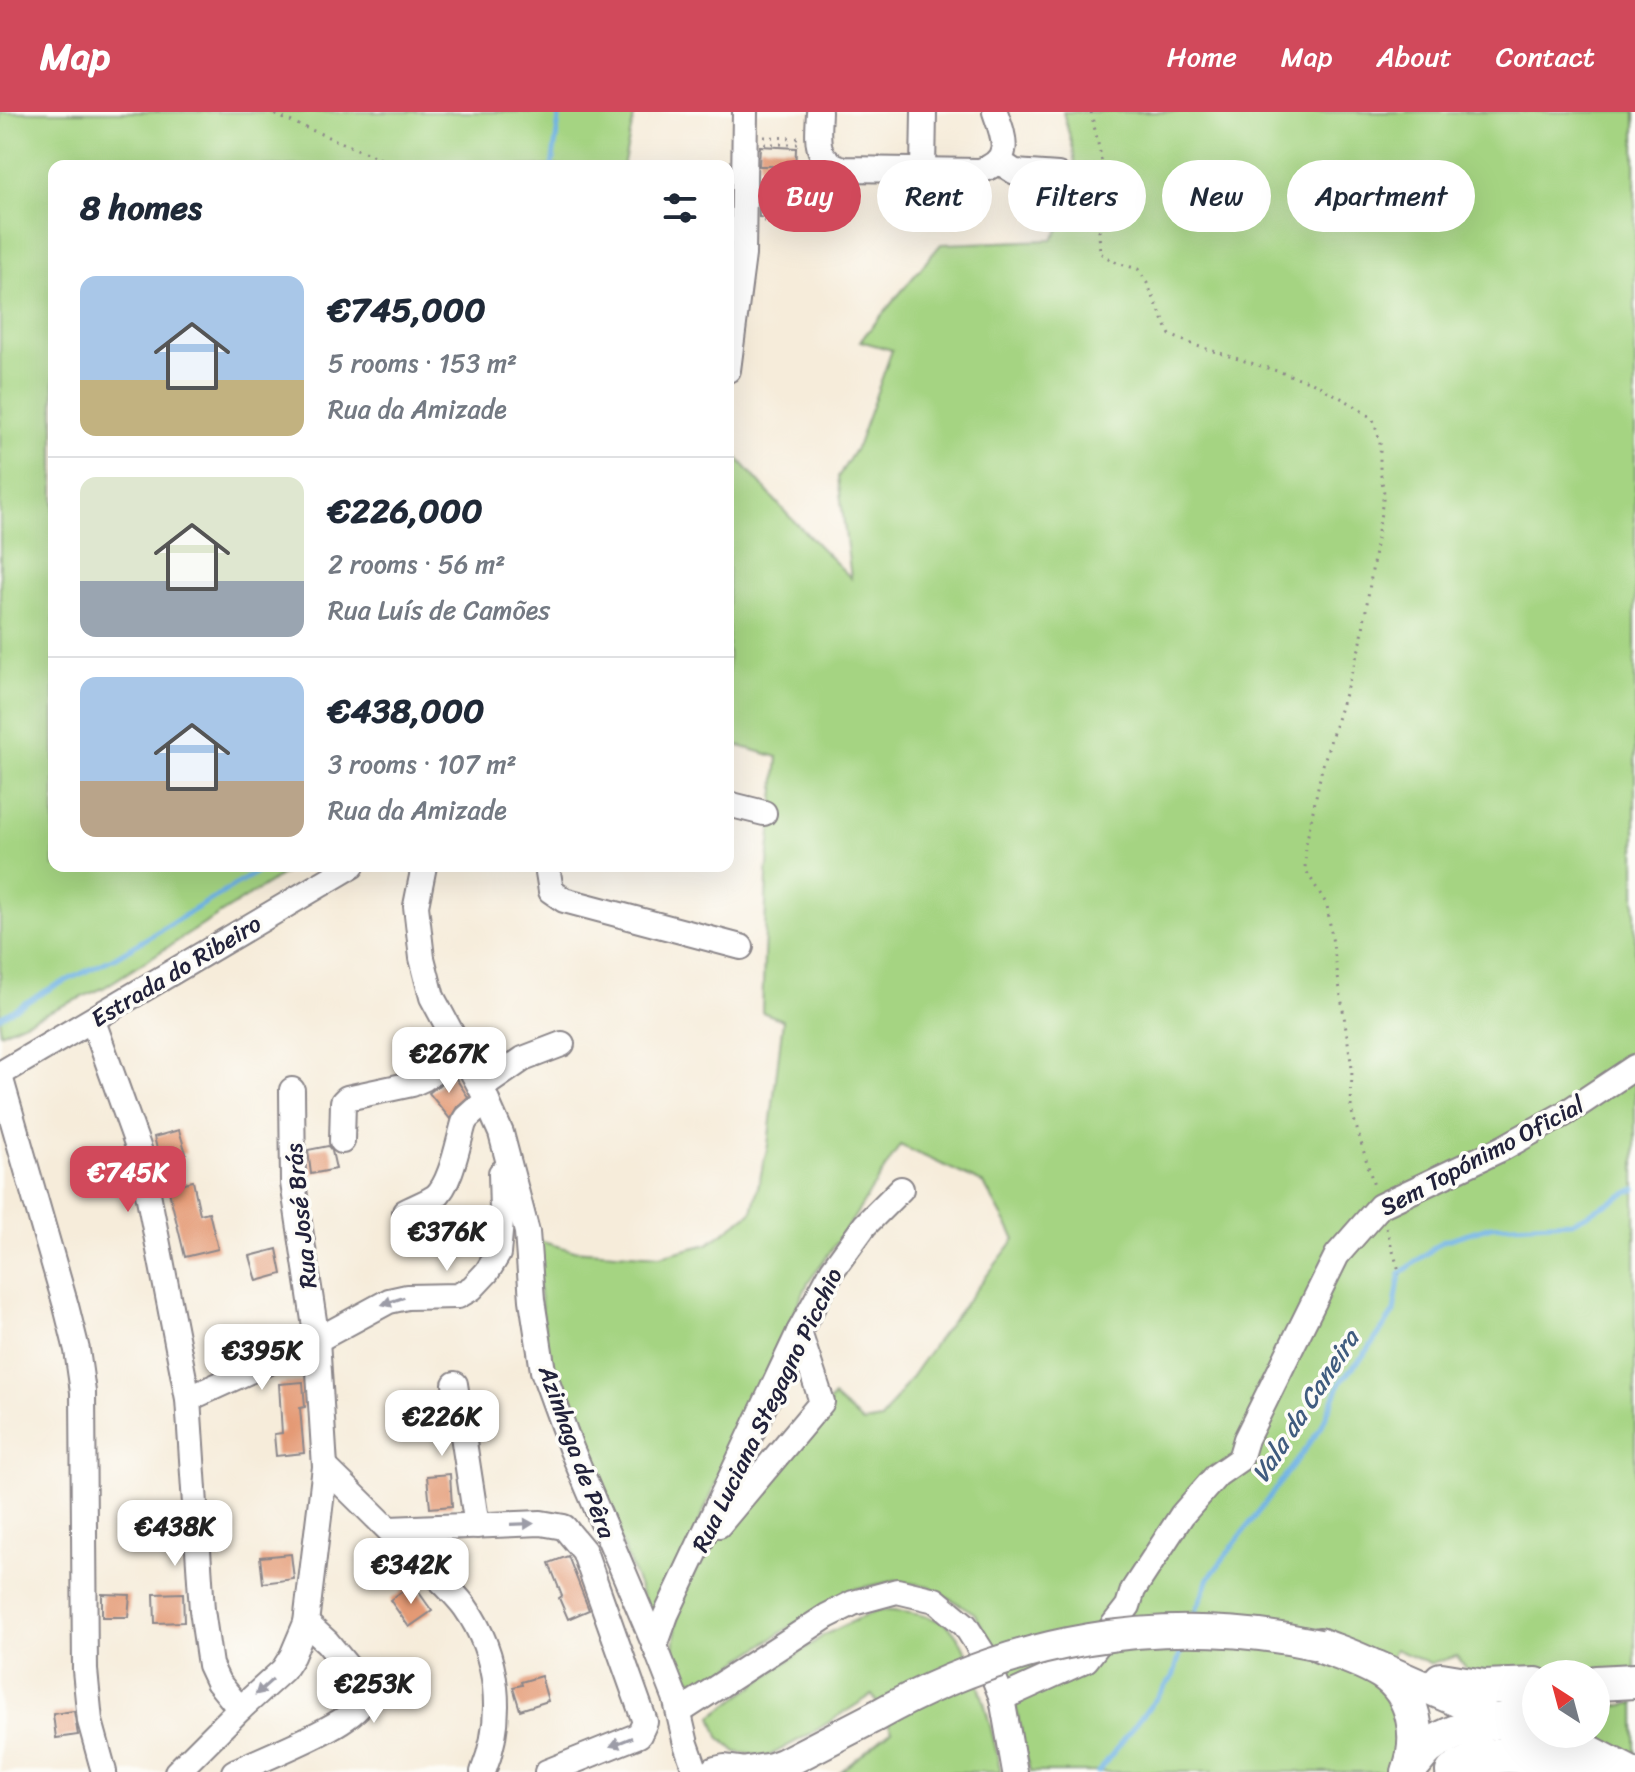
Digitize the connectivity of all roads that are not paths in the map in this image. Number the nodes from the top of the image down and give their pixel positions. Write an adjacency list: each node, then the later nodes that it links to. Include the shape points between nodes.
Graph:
1 (745, 112): 10 (street, via 750,138)
2 (819, 112): 9 (street, via 810,141 823,157 835,167)
3 (924, 112): 5 (street)
4 (995, 112): 6 (street, via 1004,137)
5 (923, 160)
6 (998, 161): 7 (street); 8 (street)
7 (992, 166)
8 (1008, 167)
9 (877, 169)
10 (734, 324)
11 (734, 806): 12 (street)
12 (764, 813)
13 (342, 872): 17 (street, Estrada do Ribeiro)
14 (423, 872): 19 (street, Azinhaga de Pêra, via 416,906 422,958 432,997)
15 (548, 872): 16 (street, via 551,891 564,900)
16 (741, 947)
17 (93, 1021): 21 (street, Estrada do Ribeiro); 31 (street, via 140,1152)
18 (562, 1044): 23 (street, via 523,1059)
19 (460, 1050): 23 (street, Azinhaga de Pêra); 25 (street, via 412,1084 347,1098)
20 (1635, 1067): 44 (street, Sem Topónimo Oficial, via 1503,1148 1380,1206 1337,1255 1240,1459 1217,1475 1182,1515 1128,1606 1086,1660)
21 (0, 1075): 57 (street, via 77,1350 83,1392 85,1670 90,1721)
22 (292, 1090): 29 (street, Rua José Brás, via 293,1183)
23 (484, 1094): 24 (street, Azinhaga de Pêra); 27 (street, via 464,1123 441,1189)
24 (501, 1133): 29 (street, one-way to 29, via 498,1254 487,1272 458,1296 389,1301); 38 (street, Azinhaga de Pêra, via 527,1232 543,1371)
25 (342, 1141)
26 (901, 1189): 28 (street, Rua Luciana Stegagno Picchio, via 865,1225 833,1269)
27 (405, 1212)
28 (799, 1332): 35 (street, Rua Luciana Stegagno Picchio); 35 (street, via 822,1402)
29 (317, 1340): 31 (street); 32 (street, Rua José Brás)
30 (455, 1384): 33 (street)
31 (188, 1399): 46 (street, via 210,1665)
32 (325, 1467): 34 (street); 36 (street, Rua José Brás)
33 (477, 1526): 34 (street); 61 (street, one-way to 61, via 564,1527 584,1551 645,1722 639,1735)
34 (389, 1529): 60 (street, via 466,1608 488,1648 496,1718)
35 (696, 1552): 38 (street, Rua Luciana Stegagno Picchio)
36 (306, 1623): 46 (street, Rua José Brás, one-way to 46, via 283,1670); 59 (street, via 360,1682 362,1700 334,1725)
37 (1319, 1645): 39 (main road); 48 (main road, bridge, via 1195,1631 1086,1639 969,1671); 50 (main road); 55 (highway, via 1381,1672 1398,1686 1414,1721)
38 (655, 1646): 47 (street, Azinhaga de Pêra)
39 (1441, 1680): 42 (highway, via 1484,1687); 49 (main road)
40 (1635, 1681): 41 (highway)
41 (1610, 1682)
42 (1522, 1686)
43 (1635, 1694): 45 (street)
44 (1002, 1698): 47 (street, via 965,1625 935,1600 897,1591 827,1616); 64 (street)
45 (1610, 1698)
46 (240, 1709): 58 (street, Rua José Brás)
47 (679, 1712): 56 (street, Azinhaga de Pêra, via 711,1755); 62 (street, Azinhaga de Pêra)
48 (874, 1717): 56 (main road, via 783,1764); 63 (main road)
49 (1522, 1720)
50 (1522, 1721)
51 (1522, 1724): 55 (highway, via 1450,1734)
52 (1563, 1748): 67 (main road)
53 (1574, 1748): 68 (main road)
54 (1584, 1748): 69 (main road)
55 (1410, 1769)
56 (734, 1771)
57 (104, 1772)
58 (177, 1772)
59 (234, 1772)
60 (483, 1772)
61 (547, 1772)
62 (696, 1772)
63 (801, 1772)
64 (1015, 1772)
65 (1453, 1772): 66 (highway, via 1501,1755 1534,1758)
66 (1575, 1772)
67 (1596, 1772)
68 (1618, 1772)
69 (1631, 1772)

